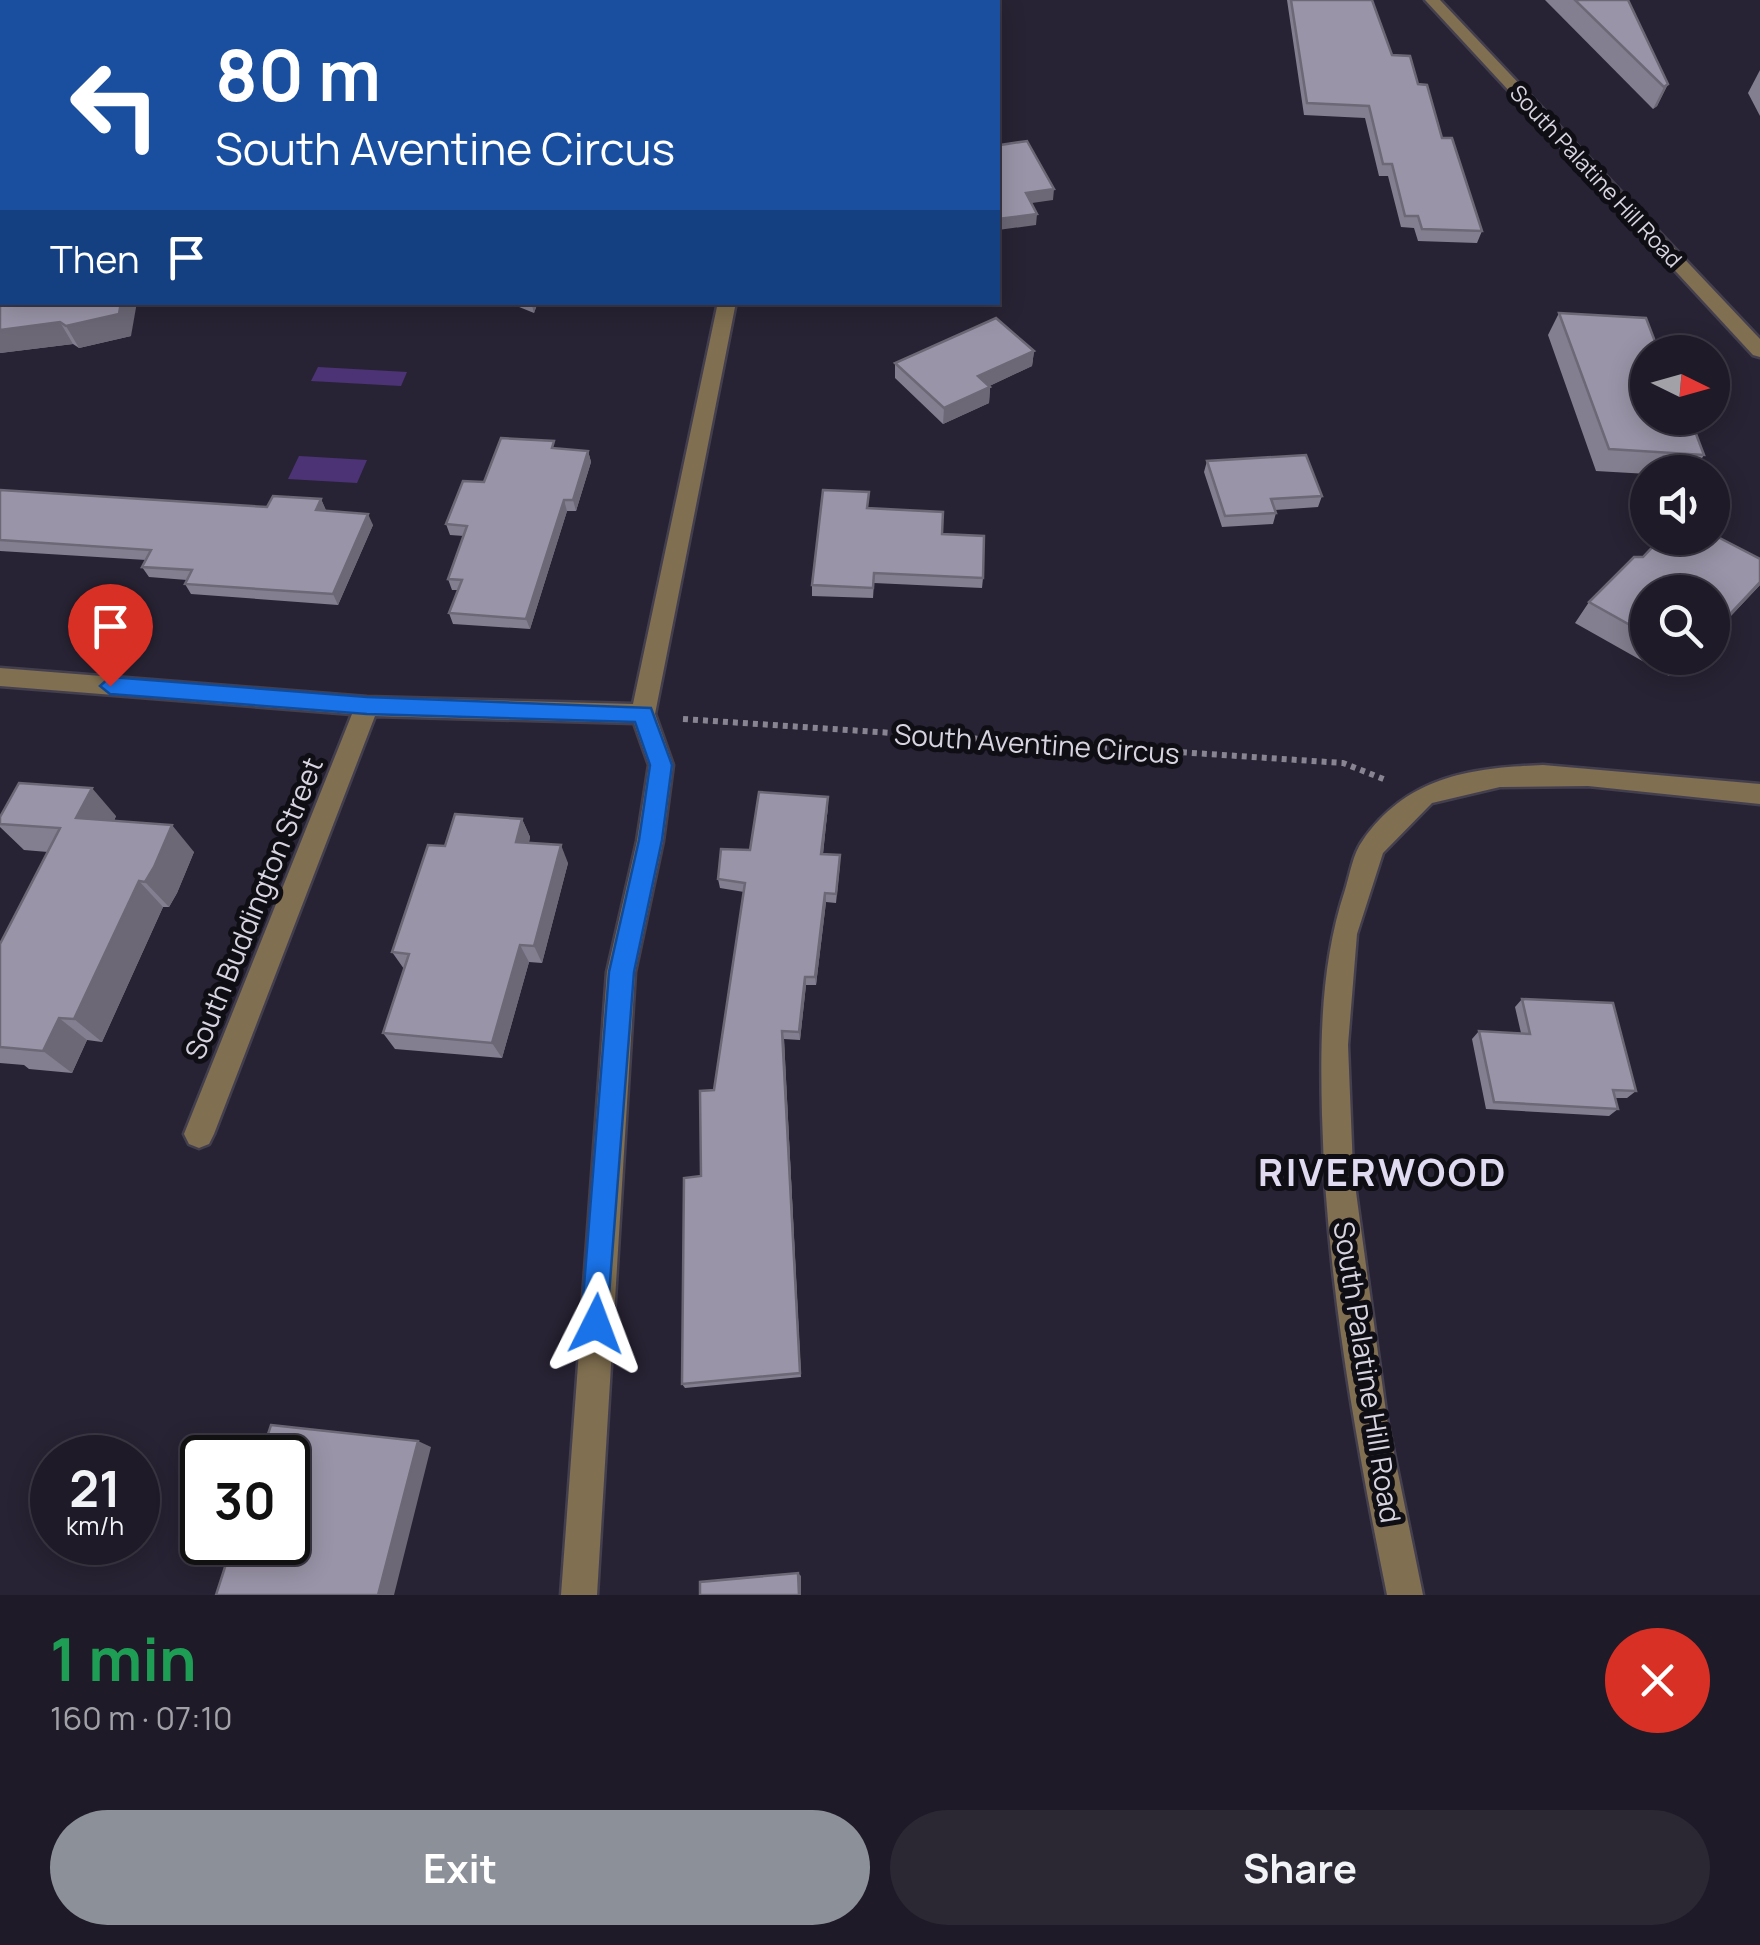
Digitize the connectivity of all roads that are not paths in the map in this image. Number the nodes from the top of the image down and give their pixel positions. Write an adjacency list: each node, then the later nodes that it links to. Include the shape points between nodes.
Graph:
1 (1432, 0): 3 (street, South Palatine Hill Road)
2 (726, 305): 6 (street)
3 (1760, 351)
4 (0, 678): 5 (street)
5 (367, 706): 6 (street); 8 (street, South Buddington Street)
6 (643, 714): 9 (street, via 661,765 621,972)
7 (1760, 794): 10 (street, South Palatine Hill Road, via 1534,777 1460,783 1404,806 1365,859 1342,936 1334,1032 1341,1198)
8 (198, 1134)
9 (579, 1595)
10 (1406, 1595)

